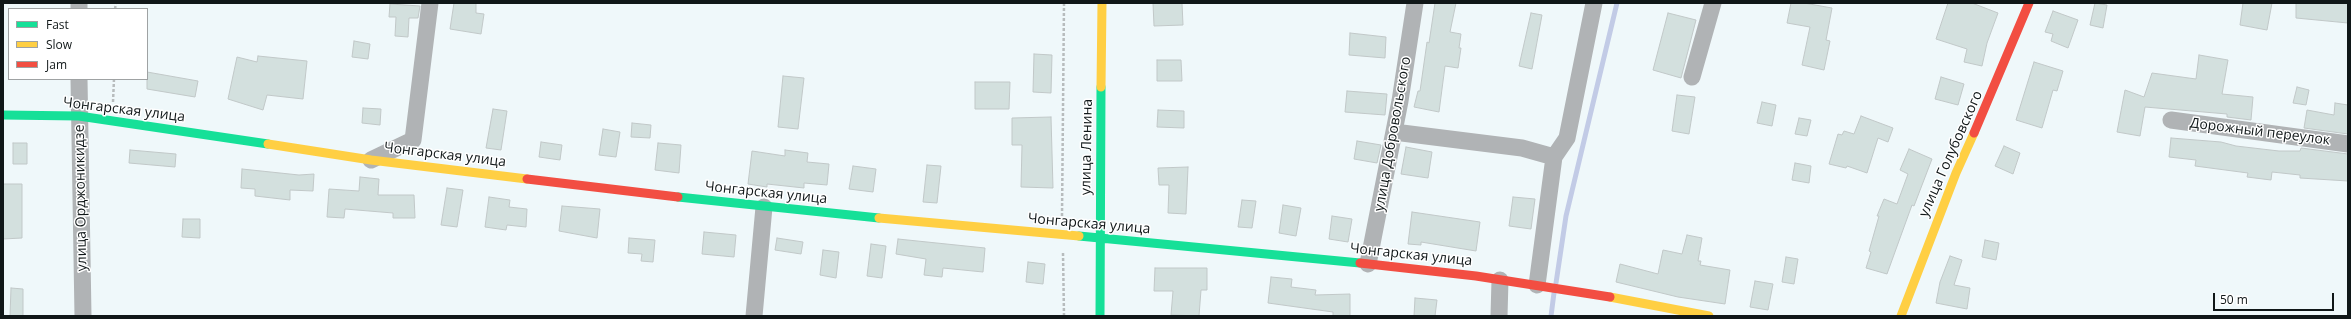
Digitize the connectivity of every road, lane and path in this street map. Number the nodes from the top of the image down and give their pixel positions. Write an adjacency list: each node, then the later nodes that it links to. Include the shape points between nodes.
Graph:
1 (430, 3): 16 (street, via 413,140)
2 (1064, 3): 18 (path)
3 (1102, 3): 19 (street, улица Ленина)
4 (1416, 3): 13 (street, улица Добровольского)
5 (1594, 3): 15 (street, via 1567,138)
6 (1713, 3): 8 (street)
7 (2029, 3): 29 (street, улица Голубовского, via 1994,90 1956,173)
8 (1692, 77)
9 (79, 80): 11 (street, улица Орджоникидзе)
10 (3, 115): 11 (street, Чонгарская улица)
11 (79, 116): 16 (street, Чонгарская улица); 23 (street, улица Орджоникидзе)
12 (2171, 120): 14 (street, Дорожный переулок)
13 (1394, 132): 15 (street, via 1522,148); 20 (street, улица Добровольского)
14 (2348, 144)
15 (1554, 157): 22 (street)
16 (371, 160): 17 (street, Чонгарская улица)
17 (764, 207): 18 (street, Чонгарская улица); 24 (street)
18 (1062, 235): 19 (street, Чонгарская улица); 25 (path)
19 (1100, 238): 20 (street, Чонгарская улица); 26 (street, улица Ленина)
20 (1368, 264): 21 (street, Чонгарская улица)
21 (1500, 280): 22 (street, Чонгарская улица); 27 (street)
22 (1533, 284): 28 (street, Чонгарская улица)
23 (83, 316)
24 (754, 316)
25 (1064, 316)
26 (1100, 316)
27 (1499, 316)
28 (1709, 316)
29 (1901, 316)

